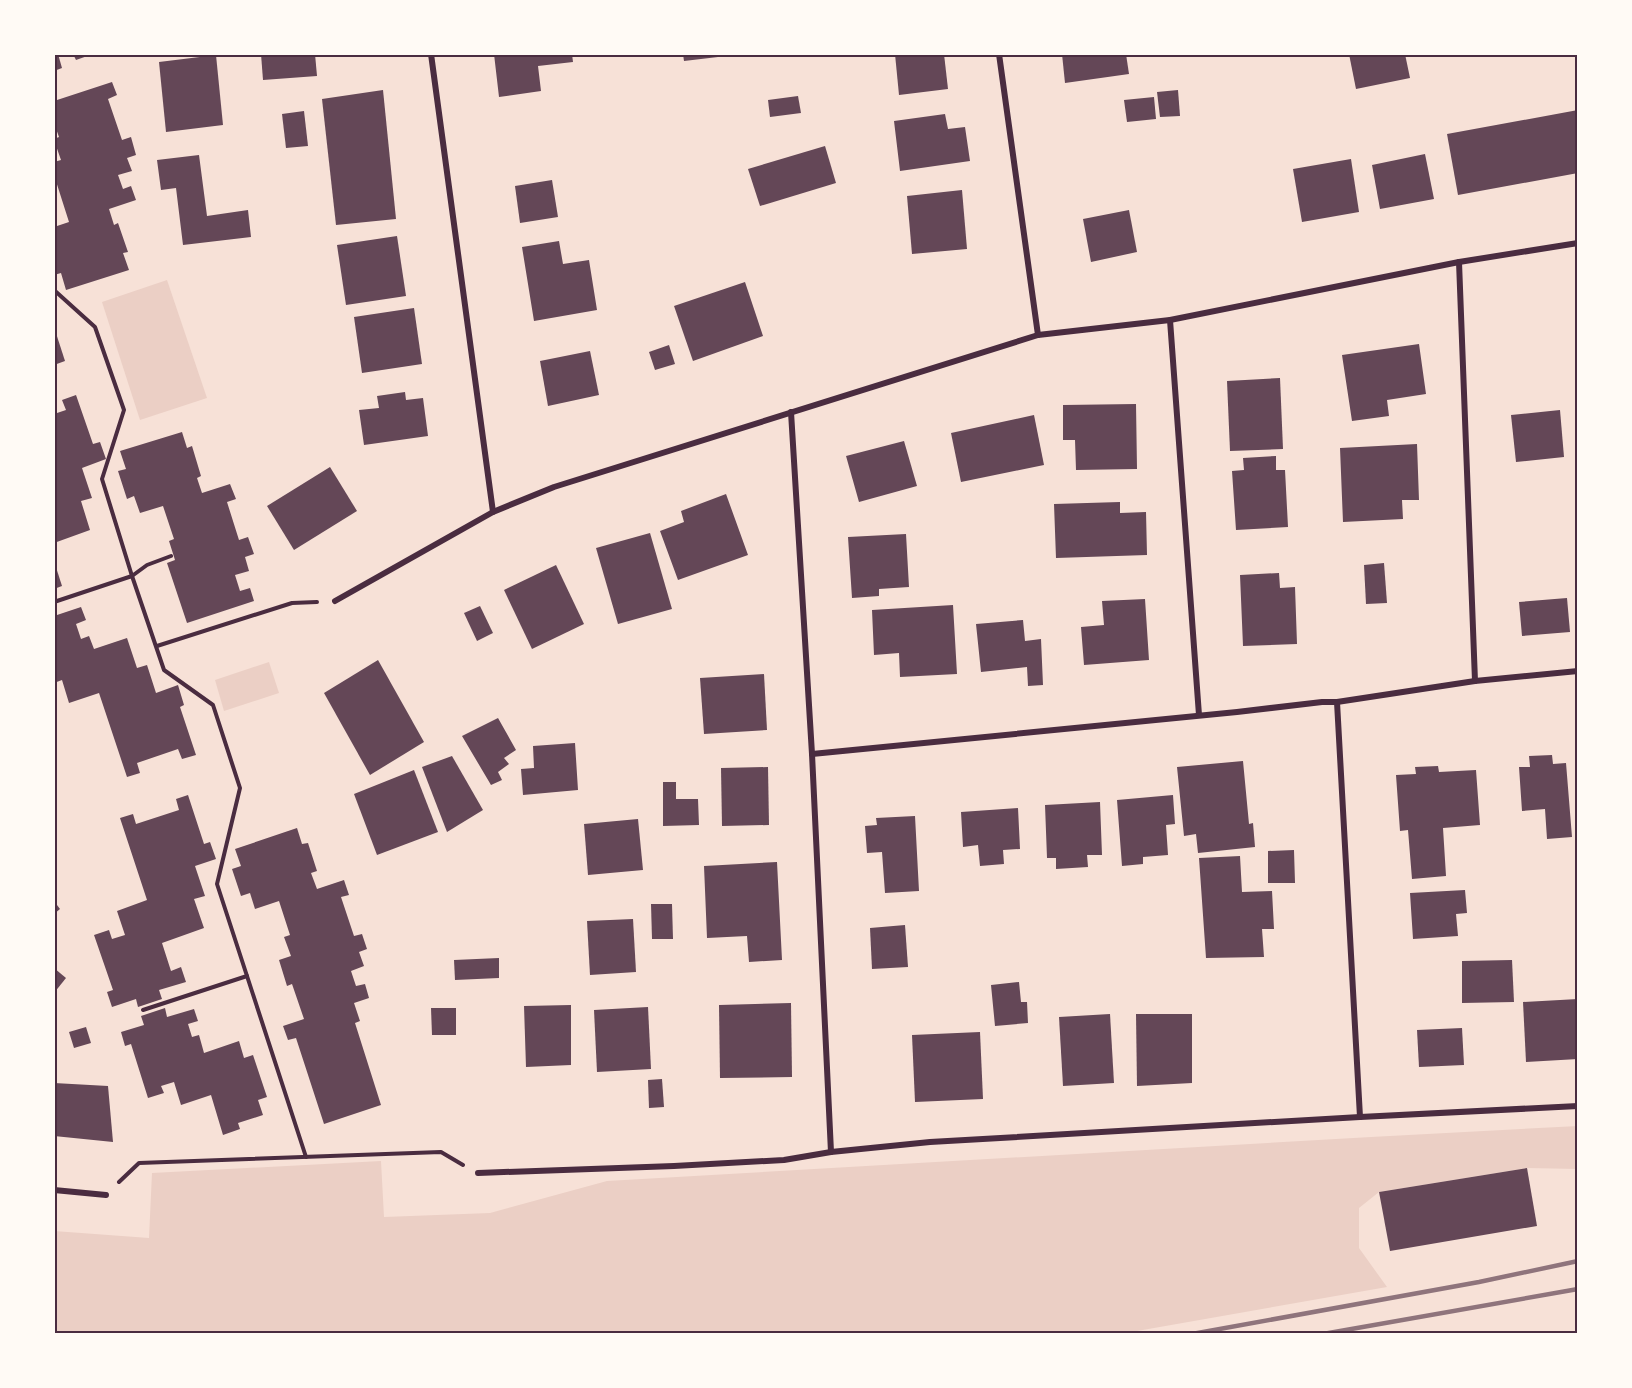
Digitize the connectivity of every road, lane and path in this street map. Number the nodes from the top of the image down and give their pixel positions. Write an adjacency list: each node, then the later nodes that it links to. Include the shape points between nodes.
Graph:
1 (431, 54): 9 (street)
2 (999, 54): 7 (street)
3 (1578, 243): 4 (street)
4 (1459, 262): 6 (street); 16 (street)
5 (54, 290): 11 (path, via 95,327 124,410 102,479)
6 (1170, 320): 7 (street); 18 (street)
7 (1038, 336): 8 (street)
8 (791, 412): 9 (street, via 554,487); 19 (street)
9 (494, 512): 12 (street)
10 (171, 556): 11 (path, via 147,564)
11 (132, 576): 13 (path); 14 (path)
12 (335, 600): 14 (path, via 292,603)
13 (54, 602)
14 (157, 646): 20 (path, via 164,670 213,705 240,788 217,884)
15 (1578, 671): 16 (street)
16 (1475, 681): 17 (street)
17 (1337, 702): 18 (street); 23 (street)
18 (1199, 715): 19 (street)
19 (812, 754): 24 (street)
20 (247, 976): 21 (path); 25 (path)
21 (143, 1010)
22 (1578, 1106): 23 (street)
23 (1360, 1117): 24 (street, via 930,1142)
24 (831, 1152): 26 (street, via 784,1160)
25 (306, 1157): 26 (path, via 441,1152); 28 (path, via 139,1163)
26 (478, 1173)
27 (54, 1190): 28 (street)
28 (106, 1195)

